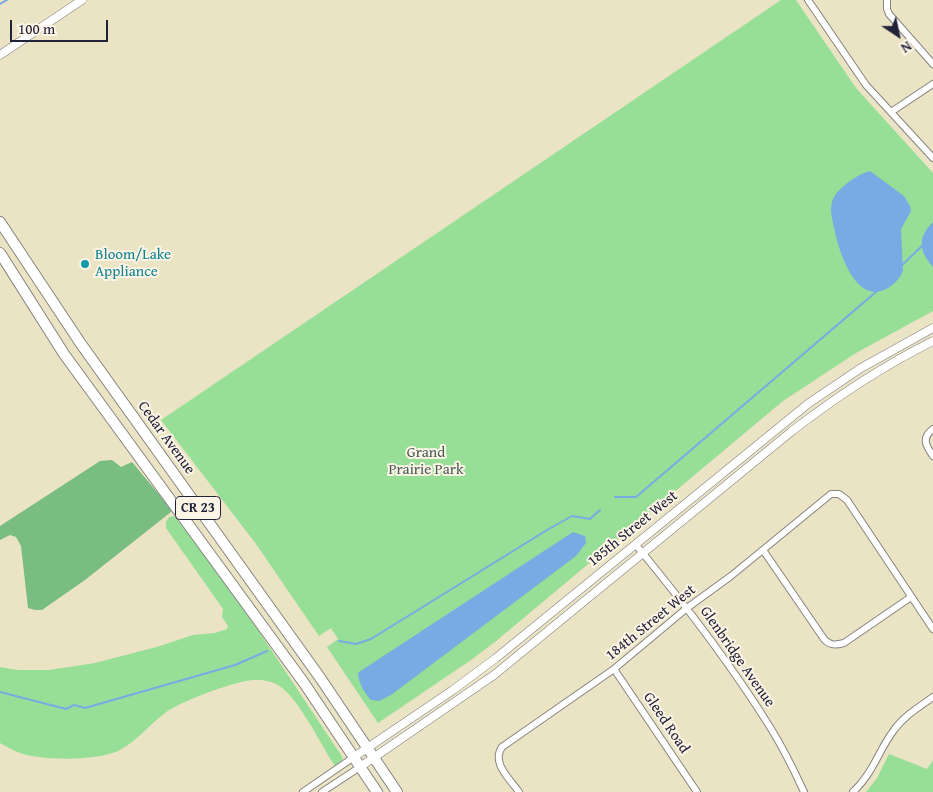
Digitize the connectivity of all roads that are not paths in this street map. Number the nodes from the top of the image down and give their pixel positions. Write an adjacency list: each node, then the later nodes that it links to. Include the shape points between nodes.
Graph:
1 (82, 0): 4 (street)
2 (808, 0): 7 (street, via 866,85)
3 (886, 2): 5 (street, via 889,14)
4 (0, 55)
5 (933, 64)
6 (933, 84): 7 (street)
7 (891, 112): 8 (street)
8 (933, 158)
9 (0, 222): 23 (main road, Cedar Avenue / CR 23, via 81,344)
10 (0, 253): 24 (main road, CR 23, via 64,354 304,683)
11 (933, 328): 15 (street, 185th Street West, via 867,364 808,404)
12 (933, 340): 17 (street, 185th Street West, via 821,409)
13 (933, 428): 14 (street, via 925,438)
14 (933, 456)
15 (636, 545): 17 (street, Glenbridge Avenue); 23 (street, 185th Street West, via 496,658)
16 (763, 550): 18 (street, via 824,639 831,644 844,643); 18 (street, 184th Street West, via 831,494 843,496); 19 (street, 184th Street West)
17 (643, 554): 19 (street, Glenbridge Avenue); 25 (street, 185th Street West, via 494,675)
18 (911, 597): 20 (street)
19 (688, 608): 21 (street, 184th Street West); 33 (street, Glenbridge Avenue, via 771,728)
20 (933, 629)
21 (614, 669): 31 (street, 184th Street West, via 502,746 499,764); 32 (street, Gleed Road)
22 (933, 697): 34 (street, via 895,728 870,772)
23 (368, 748): 24 (street, 185th Street West); 25 (main road, Cedar Avenue / CR 23)
24 (354, 757): 26 (main road, CR 23); 27 (street)
25 (374, 758): 26 (street, 185th Street West); 30 (main road, Cedar Avenue / CR 23)
26 (360, 766): 28 (street); 29 (main road, CR 23)
27 (302, 792)
28 (322, 792)
29 (377, 792)
30 (397, 792)
31 (519, 792)
32 (697, 792)
33 (804, 792)
34 (853, 792)

